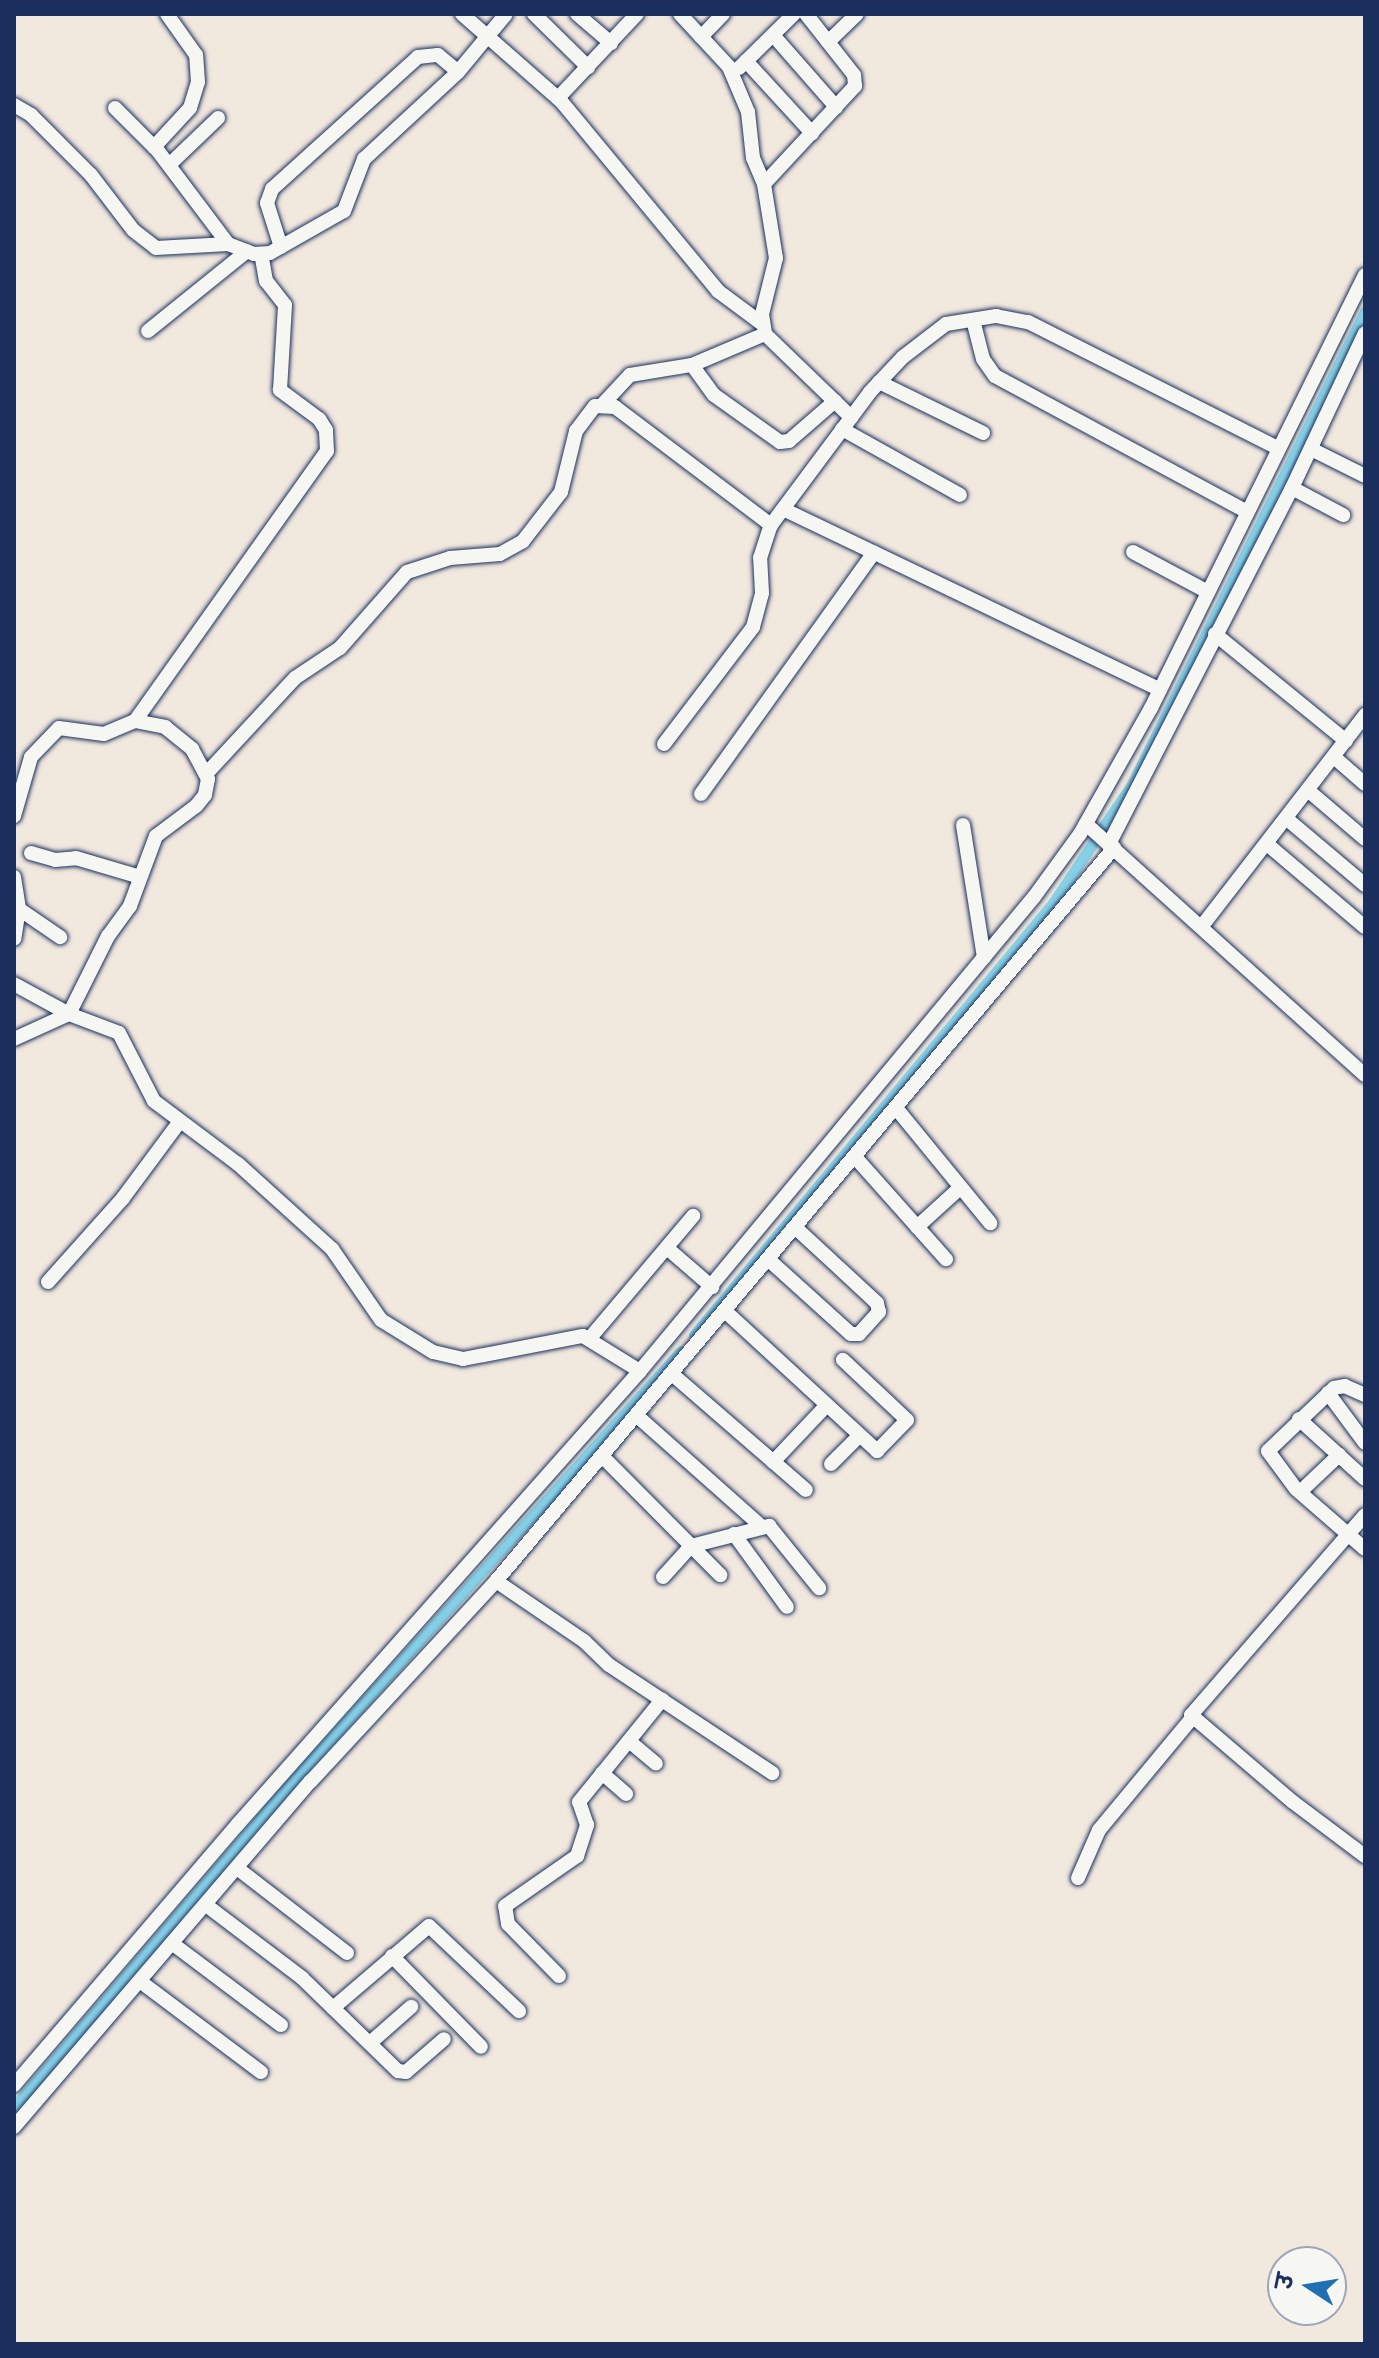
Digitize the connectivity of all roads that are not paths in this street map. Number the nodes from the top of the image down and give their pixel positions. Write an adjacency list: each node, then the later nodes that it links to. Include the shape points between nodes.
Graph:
1 (167, 14): 27 (street, via 196,55 198,82 190,108)
2 (462, 14): 13 (street)
3 (506, 14): 13 (street)
4 (534, 14): 18 (street)
5 (577, 14): 16 (street)
6 (636, 14): 16 (street)
7 (680, 14): 14 (street)
8 (723, 14): 14 (street)
9 (794, 14): 12 (street)
10 (806, 14): 15 (street)
11 (857, 14): 15 (street)
12 (773, 35): 17 (street); 23 (street)
13 (487, 36): 19 (street); 21 (street)
14 (701, 37): 20 (street)
15 (828, 42): 23 (street, via 857,80)
16 (611, 43): 18 (street)
17 (746, 61): 20 (street); 26 (street)
18 (588, 67): 21 (street)
19 (458, 72): 31 (street, via 364,159 344,211); 31 (street, via 438,55 418,57 272,189 267,203)
20 (733, 74): 29 (street, via 748,112 753,158)
21 (558, 98): 35 (street, via 643,194 718,291)
22 (14, 105): 30 (street, via 91,175 133,230 156,248)
23 (836, 107): 26 (street)
24 (115, 108): 27 (street)
25 (218, 118): 28 (street)
26 (812, 133): 29 (street)
27 (154, 147): 28 (street)
28 (169, 165): 30 (street)
29 (764, 184): 35 (street, via 776,268)
30 (228, 244): 32 (street)
31 (281, 247): 32 (street)
32 (254, 253): 36 (street); 60 (street, via 285,305 280,390 319,419 326,430 327,451)
33 (1365, 275): 45 (street)
34 (973, 320): 39 (street, via 946,324); 45 (street, via 996,316 1028,322); 51 (street, via 983,359 995,376)
35 (763, 329): 38 (street); 40 (street)
36 (148, 331)
37 (1365, 333): 46 (street)
38 (692, 365): 40 (street, via 714,395 780,442 789,441); 41 (street, via 630,375)
39 (879, 382): 42 (street); 44 (street)
40 (835, 401): 42 (street)
41 (602, 405): 53 (street, via 615,407); 64 (street, via 583,417 561,492 523,541 500,554 450,558 407,572 340,648 295,678)
42 (851, 417): 43 (street)
43 (842, 429): 49 (street); 50 (street)
44 (983, 433)
45 (1279, 449): 51 (street)
46 (1311, 449): 47 (street); 48 (street)
47 (1365, 476)
48 (1292, 488): 52 (street); 57 (street)
49 (960, 495)
50 (783, 509): 53 (street); 54 (street)
51 (1248, 512): 56 (street)
52 (1343, 515)
53 (771, 525): 62 (street, via 760,558 762,593 753,627)
54 (874, 552): 58 (street); 67 (street)
55 (1133, 552): 56 (street)
56 (1208, 592): 58 (street)
57 (1215, 634): 61 (street); 71 (street)
58 (1160, 690): 71 (street)
59 (1365, 715): 61 (street)
60 (135, 721): 64 (street, via 177,735); 68 (street, via 104,734 59,728 51,732 31,757)
61 (1346, 741): 63 (street)
62 (664, 744)
63 (1334, 757): 65 (street); 66 (street)
64 (206, 774): 76 (street, via 205,795 156,836)
65 (1365, 784)
66 (1310, 792): 69 (street); 72 (street)
67 (701, 794)
68 (14, 816)
69 (1287, 819): 73 (street); 77 (street)
70 (963, 825): 83 (street)
71 (1102, 838): 79 (street); 83 (street); 88 (street)
72 (1365, 839)
73 (1267, 844): 79 (street); 80 (street)
74 (31, 853): 76 (street, via 55,860 76,858)
75 (14, 877): 78 (street)
76 (140, 877): 85 (street, via 130,906 108,936)
77 (1365, 885)
78 (19, 909): 81 (street); 82 (street)
79 (1202, 926): 87 (street)
80 (1365, 927)
81 (60, 937)
82 (14, 939)
83 (984, 957): 100 (street)
84 (14, 984): 85 (street)
85 (69, 1014): 86 (street); 89 (street, via 119,1033 142,1087)
86 (14, 1039)
87 (1365, 1075)
88 (896, 1108): 90 (street); 91 (street)
89 (178, 1124): 99 (street, via 123,1198); 102 (street, via 238,1164 332,1249 381,1320 433,1352 463,1359 573,1336)
90 (855, 1157): 94 (street); 95 (street)
91 (961, 1187): 93 (street); 94 (street)
92 (693, 1216): 96 (street)
93 (990, 1223)
94 (917, 1227): 97 (street)
95 (796, 1228): 98 (street); 98 (street, via 877,1303 879,1312 859,1334 851,1334)
96 (667, 1248): 100 (street); 102 (street)
97 (946, 1259)
98 (769, 1260): 101 (street)
99 (48, 1282)
100 (712, 1287): 104 (street)
101 (725, 1311): 105 (street); 108 (street)
102 (590, 1338): 104 (street)
103 (843, 1360): 111 (street, via 907,1420 877,1451)
104 (640, 1371): 155 (street)
105 (672, 1374): 109 (street); 115 (street)
106 (1328, 1393): 107 (street, via 1339,1386); 110 (street); 112 (street)
107 (1365, 1395)
108 (825, 1407): 111 (street); 115 (street)
109 (636, 1415): 114 (street); 121 (street)
110 (1299, 1419): 113 (street); 119 (street, via 1268,1451)
111 (858, 1437): 116 (street)
112 (1365, 1443)
113 (1339, 1455): 117 (street); 119 (street)
114 (602, 1456): 124 (street); 128 (street)
115 (773, 1462): 118 (street)
116 (831, 1464)
117 (1365, 1479)
118 (806, 1490)
119 (1300, 1492): 123 (street)
120 (1365, 1515): 123 (street)
121 (761, 1526): 122 (street); 129 (street, via 776,1530)
122 (734, 1534): 124 (street); 130 (street)
123 (1348, 1537): 125 (street); 132 (street, via 1198,1704)
124 (691, 1546): 126 (street); 127 (street)
125 (1365, 1549)
126 (720, 1575)
127 (663, 1577)
128 (496, 1581): 131 (street); 139 (street)
129 (819, 1588)
130 (787, 1607)
131 (662, 1700): 133 (street); 136 (street)
132 (1192, 1718): 138 (street); 140 (street, via 1099,1830)
133 (629, 1741): 134 (street); 135 (street)
134 (656, 1764)
135 (602, 1773): 137 (street); 145 (street, via 577,1807 587,1825 577,1856 504,1910 508,1924)
136 (772, 1773)
137 (626, 1794)
138 (1365, 1856)
139 (237, 1868): 141 (street); 143 (street)
140 (1078, 1878)
141 (206, 1905): 142 (street); 148 (street)
142 (173, 1944): 146 (street); 150 (street)
143 (347, 1953)
144 (392, 1956): 148 (street); 149 (street, via 423,1929 433,1927); 153 (street)
145 (559, 1976)
146 (141, 1982): 154 (street); 156 (street)
147 (411, 2007): 152 (street)
148 (333, 2008): 152 (street)
149 (519, 2011)
150 (281, 2025)
151 (444, 2039): 152 (street, via 403,2073)
152 (370, 2043)
153 (481, 2047)
154 (261, 2072)
155 (14, 2085)
156 (14, 2127)

